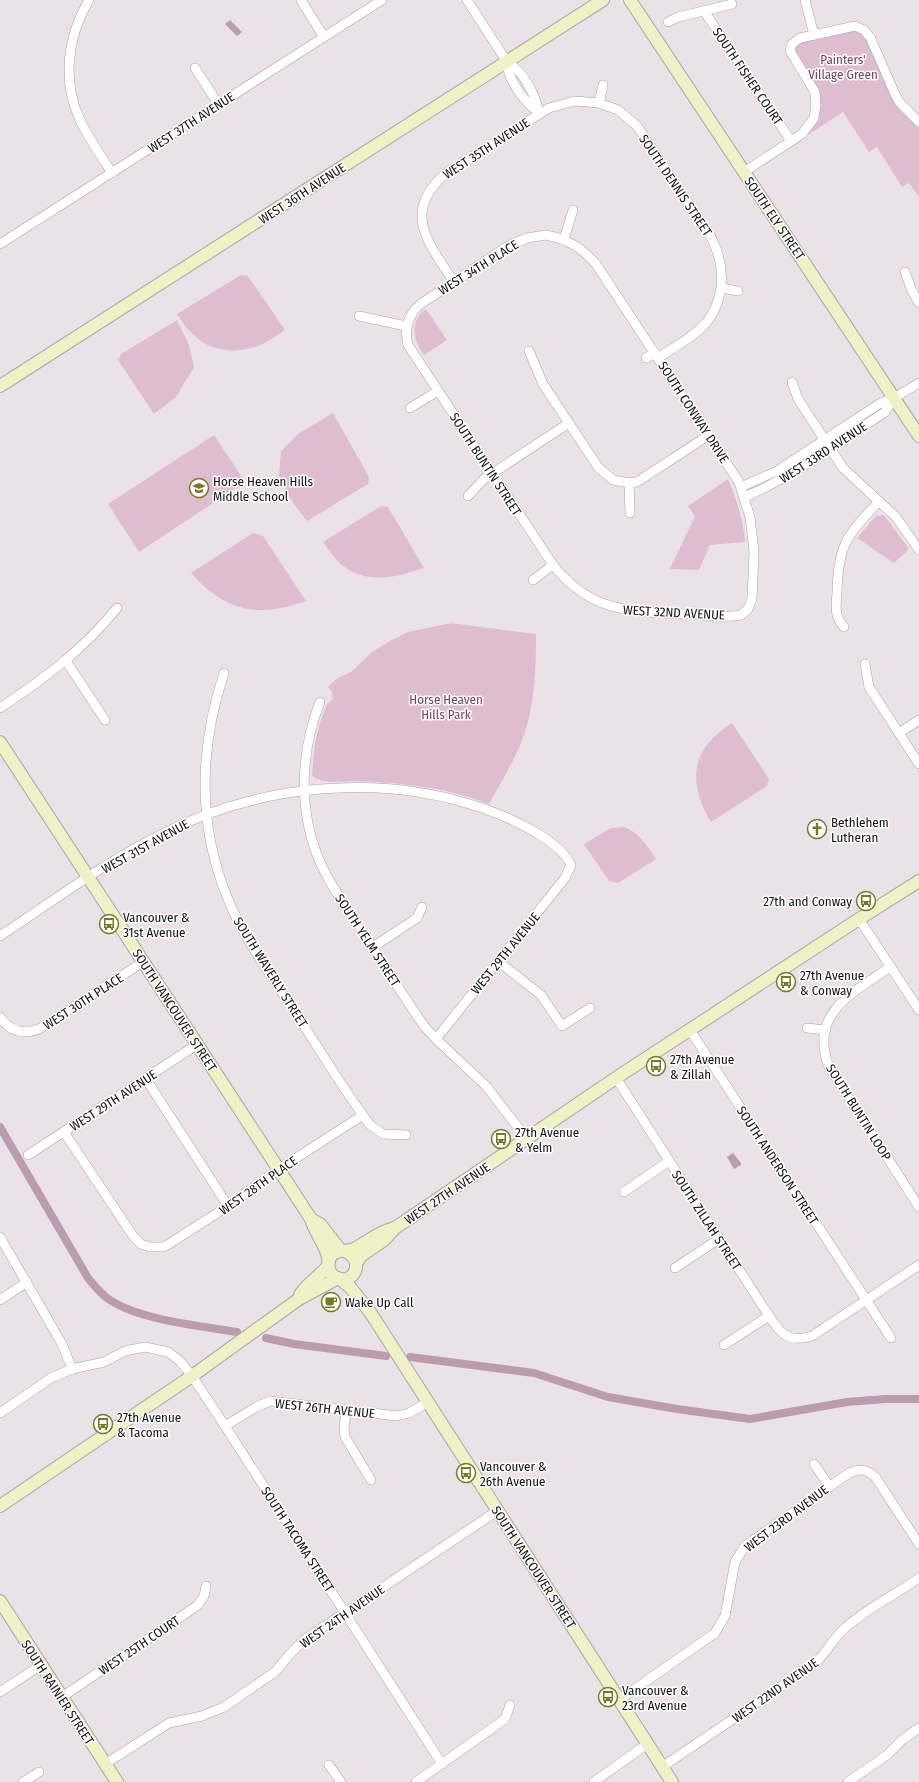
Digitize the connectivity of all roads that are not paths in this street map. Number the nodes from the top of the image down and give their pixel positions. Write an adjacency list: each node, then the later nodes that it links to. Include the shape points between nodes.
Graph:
1 (89, 0): 22 (street, via 78,20 71,42 69,82 80,121)
2 (301, 0): 12 (street)
3 (382, 0): 12 (street, WEST 37TH AVENUE)
4 (467, 0): 13 (street)
5 (603, 0): 13 (street, WEST 36TH AVENUE)
6 (630, 0): 21 (street, SOUTH ELY STREET)
7 (805, 0): 11 (street)
8 (732, 4): 9 (street, SOUTH FISHER COURT)
9 (704, 11): 10 (street, SOUTH FISHER COURT, via 678,16); 20 (street, SOUTH FISHER COURT)
10 (668, 22)
11 (814, 35): 19 (street, via 855,26 868,33 898,99); 20 (street, via 796,40 790,48 816,99 815,112 808,128)
12 (324, 36): 17 (street, WEST 37TH AVENUE)
13 (507, 62): 18 (street, via 508,72 528,104); 38 (street, WEST 36TH AVENUE)
14 (196, 68): 17 (street)
15 (603, 85): 16 (street)
16 (599, 103): 18 (street, WEST 35TH AVENUE, via 569,102); 28 (street, SOUTH DENNIS STREET, via 618,110 637,126 689,212 710,235 718,252 722,270)
17 (219, 105): 22 (street, WEST 37TH AVENUE)
18 (539, 113): 27 (street, WEST 35TH AVENUE, via 446,172 425,197 421,215 426,237)
19 (919, 122)
20 (791, 141): 21 (street)
21 (744, 172): 40 (street, SOUTH ELY STREET)
22 (112, 173): 25 (street, WEST 37TH AVENUE)
23 (573, 210): 24 (street)
24 (564, 239): 27 (street, WEST 34TH PLACE, via 546,235 518,241); 34 (street, SOUTH CONWAY DRIVE, via 582,249 596,264)
25 (0, 244)
26 (905, 272): 30 (street)
27 (454, 282): 32 (street, WEST 34TH PLACE, via 416,308)
28 (721, 288): 29 (street); 34 (street, SOUTH DENNIS STREET, via 715,307 706,322 688,337)
29 (738, 291)
30 (919, 303)
31 (359, 316): 32 (street)
32 (406, 326): 39 (street, SOUTH BUNTIN STREET, via 408,345)
33 (529, 351): 42 (street, via 543,384)
34 (656, 355): 35 (street, SOUTH DENNIS STREET); 43 (street, SOUTH CONWAY DRIVE)
35 (646, 358)
36 (792, 382): 45 (street, via 798,399)
37 (919, 383): 40 (street, WEST 33RD AVENUE)
38 (0, 386)
39 (438, 391): 41 (street); 47 (street, SOUTH BUNTIN STREET)
40 (894, 398): 44 (street, SOUTH ELY STREET); 45 (street, WEST 33RD AVENUE, via 879,404); 46 (street, WEST 33RD AVENUE, via 885,412)
41 (410, 408)
42 (569, 423): 47 (street); 48 (street, via 604,474 612,480)
43 (709, 435): 48 (street, via 638,482); 49 (street, SOUTH CONWAY DRIVE)
44 (919, 436)
45 (824, 440): 46 (street); 49 (street, WEST 33RD AVENUE, via 777,471)
46 (829, 448): 51 (street, WEST 33RD AVENUE, via 781,480); 52 (street, via 843,468)
47 (492, 474): 50 (street); 55 (street, SOUTH BUNTIN STREET)
48 (629, 483): 53 (street)
49 (741, 487): 51 (street, SOUTH CONWAY DRIVE)
50 (468, 496)
51 (744, 497): 59 (street, SOUTH CONWAY DRIVE, via 752,528 754,552 752,599)
52 (879, 501): 54 (street, via 896,517); 60 (street, via 851,532 838,562 836,615)
53 (630, 512)
54 (919, 550)
55 (553, 565): 56 (street); 57 (street, SOUTH BUNTIN STREET)
56 (533, 580)
57 (583, 593): 59 (street, WEST 32ND AVENUE, via 604,605 628,611 733,616)
58 (117, 608): 61 (street)
59 (744, 612)
60 (844, 627)
61 (66, 661): 65 (street); 66 (street)
62 (865, 664): 68 (street, via 869,687)
63 (224, 673): 72 (street, SOUTH WAVERLY STREET, via 212,710 205,754)
64 (320, 702): 71 (street, SOUTH YELM STREET, via 310,729)
65 (0, 708)
66 (105, 720)
67 (919, 720): 68 (street)
68 (899, 733): 70 (street)
69 (0, 742): 73 (street, SOUTH VANCOUVER STREET)
70 (919, 764)
71 (304, 790): 72 (street, WEST 31ST AVENUE, via 256,799); 78 (street, SOUTH YELM STREET, via 309,829 320,863); 79 (street, WEST 29TH AVENUE, via 376,788 448,798 521,824 561,851 571,865 565,878)
72 (206, 814): 73 (street, WEST 31ST AVENUE, via 154,838); 92 (street, SOUTH WAVERLY STREET, via 216,864 236,917 253,948)
73 (88, 878): 77 (street, WEST 31ST AVENUE); 80 (street, SOUTH VANCOUVER STREET)
74 (919, 881): 76 (street, WEST 27TH AVENUE)
75 (422, 907): 78 (street, via 417,918)
76 (859, 919): 81 (street); 86 (street, WEST 27TH AVENUE)
77 (0, 936)
78 (373, 947): 88 (street, SOUTH YELM STREET, via 421,1021)
79 (498, 961): 82 (street, via 541,995 562,1026); 88 (street, WEST 29TH AVENUE)
80 (143, 962): 84 (street, WEST 30TH PLACE, via 40,1029 19,1032 7,1026); 89 (street, SOUTH VANCOUVER STREET)
81 (890, 967): 83 (street); 87 (street, SOUTH BUNTIN LOOP, via 844,999 835,1008)
82 (590, 1008)
83 (919, 1010)
84 (0, 1017)
85 (807, 1028): 87 (street)
86 (690, 1030): 90 (street, WEST 27TH AVENUE); 115 (street, SOUTH ANDERSON STREET)
87 (826, 1030): 101 (street, SOUTH BUNTIN LOOP, via 825,1056 829,1068)
88 (436, 1039): 95 (street, SOUTH YELM STREET, via 486,1086)
89 (198, 1044): 91 (street, WEST 29TH AVENUE); 98 (street, SOUTH VANCOUVER STREET)
90 (616, 1078): 95 (street, WEST 27TH AVENUE); 97 (street, SOUTH ZILLAH STREET)
91 (146, 1079): 93 (street, WEST 29TH AVENUE); 100 (street)
92 (363, 1115): 94 (street, SOUTH WAVERLY STREET, via 370,1125 383,1134); 98 (street, WEST 28TH PLACE)
93 (64, 1132): 96 (street, WEST 29TH AVENUE); 100 (street, WEST 28TH PLACE, via 133,1236 141,1244 150,1248 163,1247)
94 (406, 1135)
95 (527, 1139): 103 (street, WEST 27TH AVENUE)
96 (28, 1155)
97 (669, 1161): 99 (street); 105 (street, SOUTH ZILLAH STREET)
98 (279, 1169): 100 (street, WEST 28TH PLACE); 102 (street, SOUTH VANCOUVER STREET)
99 (624, 1192)
100 (228, 1206)
101 (919, 1207)
102 (312, 1218): 106 (street, SOUTH VANCOUVER STREET); 107 (street, SOUTH VANCOUVER STREET, via 314,1229 327,1250)
103 (395, 1228): 106 (street, WEST 27TH AVENUE, via 383,1230 354,1249); 109 (street, WEST 27TH AVENUE, via 384,1240 362,1255)
104 (0, 1237): 112 (street)
105 (719, 1239): 110 (street); 117 (street, SOUTH ZILLAH STREET)
106 (343, 1251): 107 (street, WEST 27TH AVENUE, via 334,1254); 109 (street, via 353,1256)
107 (328, 1264): 111 (street, via 332,1275); 113 (street, WEST 27TH AVENUE, via 320,1276 303,1289)
108 (919, 1265): 115 (street)
109 (356, 1266): 111 (street, WEST 27TH AVENUE, via 349,1278); 116 (street, SOUTH VANCOUVER STREET, via 359,1285)
110 (676, 1268)
111 (339, 1279): 113 (street, WEST 27TH AVENUE); 116 (street, SOUTH VANCOUVER STREET, via 350,1287)
112 (26, 1282): 114 (street); 120 (street, via 62,1344)
113 (298, 1299): 121 (street, WEST 27TH AVENUE)
114 (0, 1300)
115 (867, 1300): 117 (street, SOUTH ZILLAH STREET, via 812,1336 803,1339 787,1337); 118 (street, SOUTH ANDERSON STREET)
116 (370, 1312): 122 (street, SOUTH VANCOUVER STREET)
117 (769, 1316): 119 (street)
118 (891, 1338)
119 (724, 1345)
120 (72, 1369): 121 (street, SOUTH TACOMA STREET, via 104,1362 125,1351 145,1347 161,1349 175,1356); 124 (street, SOUTH TACOMA STREET, via 51,1378)
121 (192, 1376): 125 (street, SOUTH TACOMA STREET); 129 (street, WEST 27TH AVENUE)
122 (428, 1402): 123 (street, WEST 26TH AVENUE, via 409,1413 397,1416); 130 (street, SOUTH VANCOUVER STREET)
123 (347, 1410): 125 (street, WEST 26TH AVENUE, via 270,1401); 127 (street, via 345,1437)
124 (0, 1414)
125 (225, 1426): 135 (street, SOUTH TACOMA STREET)
126 (814, 1464): 128 (street)
127 (371, 1480)
128 (829, 1486): 131 (street, WEST 23RD AVENUE, via 848,1473 863,1469 871,1472); 139 (street, WEST 23RD AVENUE, via 745,1546 735,1562 724,1616 715,1633)
129 (0, 1506)
130 (497, 1510): 135 (street, WEST 24TH AVENUE); 139 (street, SOUTH VANCOUVER STREET)
131 (919, 1544)
132 (919, 1578): 146 (street, WEST 22ND AVENUE, via 850,1623 820,1660)
133 (206, 1586): 138 (street, WEST 25TH COURT, via 204,1596 198,1605)
134 (0, 1601): 136 (street, SOUTH RAINIER STREET)
135 (345, 1613): 143 (street, WEST 24TH AVENUE, via 304,1640 268,1678 224,1707 202,1716 169,1723); 144 (street, SOUTH TACOMA STREET)
136 (41, 1665): 137 (street); 138 (street, SOUTH RAINIER STREET)
137 (0, 1692)
138 (62, 1697): 143 (street, SOUTH RAINIER STREET)
139 (619, 1700): 142 (street, SOUTH VANCOUVER STREET)
140 (510, 1705): 144 (street, via 505,1718)
141 (919, 1728): 154 (street, via 887,1755)
142 (647, 1744): 146 (street, SOUTH VANCOUVER STREET); 152 (street)
143 (105, 1764): 149 (street, SOUTH RAINIER STREET)
144 (442, 1764): 151 (street)
145 (329, 1765): 150 (street)
146 (662, 1767): 153 (street, SOUTH VANCOUVER STREET)
147 (39, 1772): 148 (street)
148 (23, 1782)
149 (116, 1782)
150 (341, 1782)
151 (416, 1782)
152 (594, 1782)
153 (672, 1782)
154 (848, 1782)

